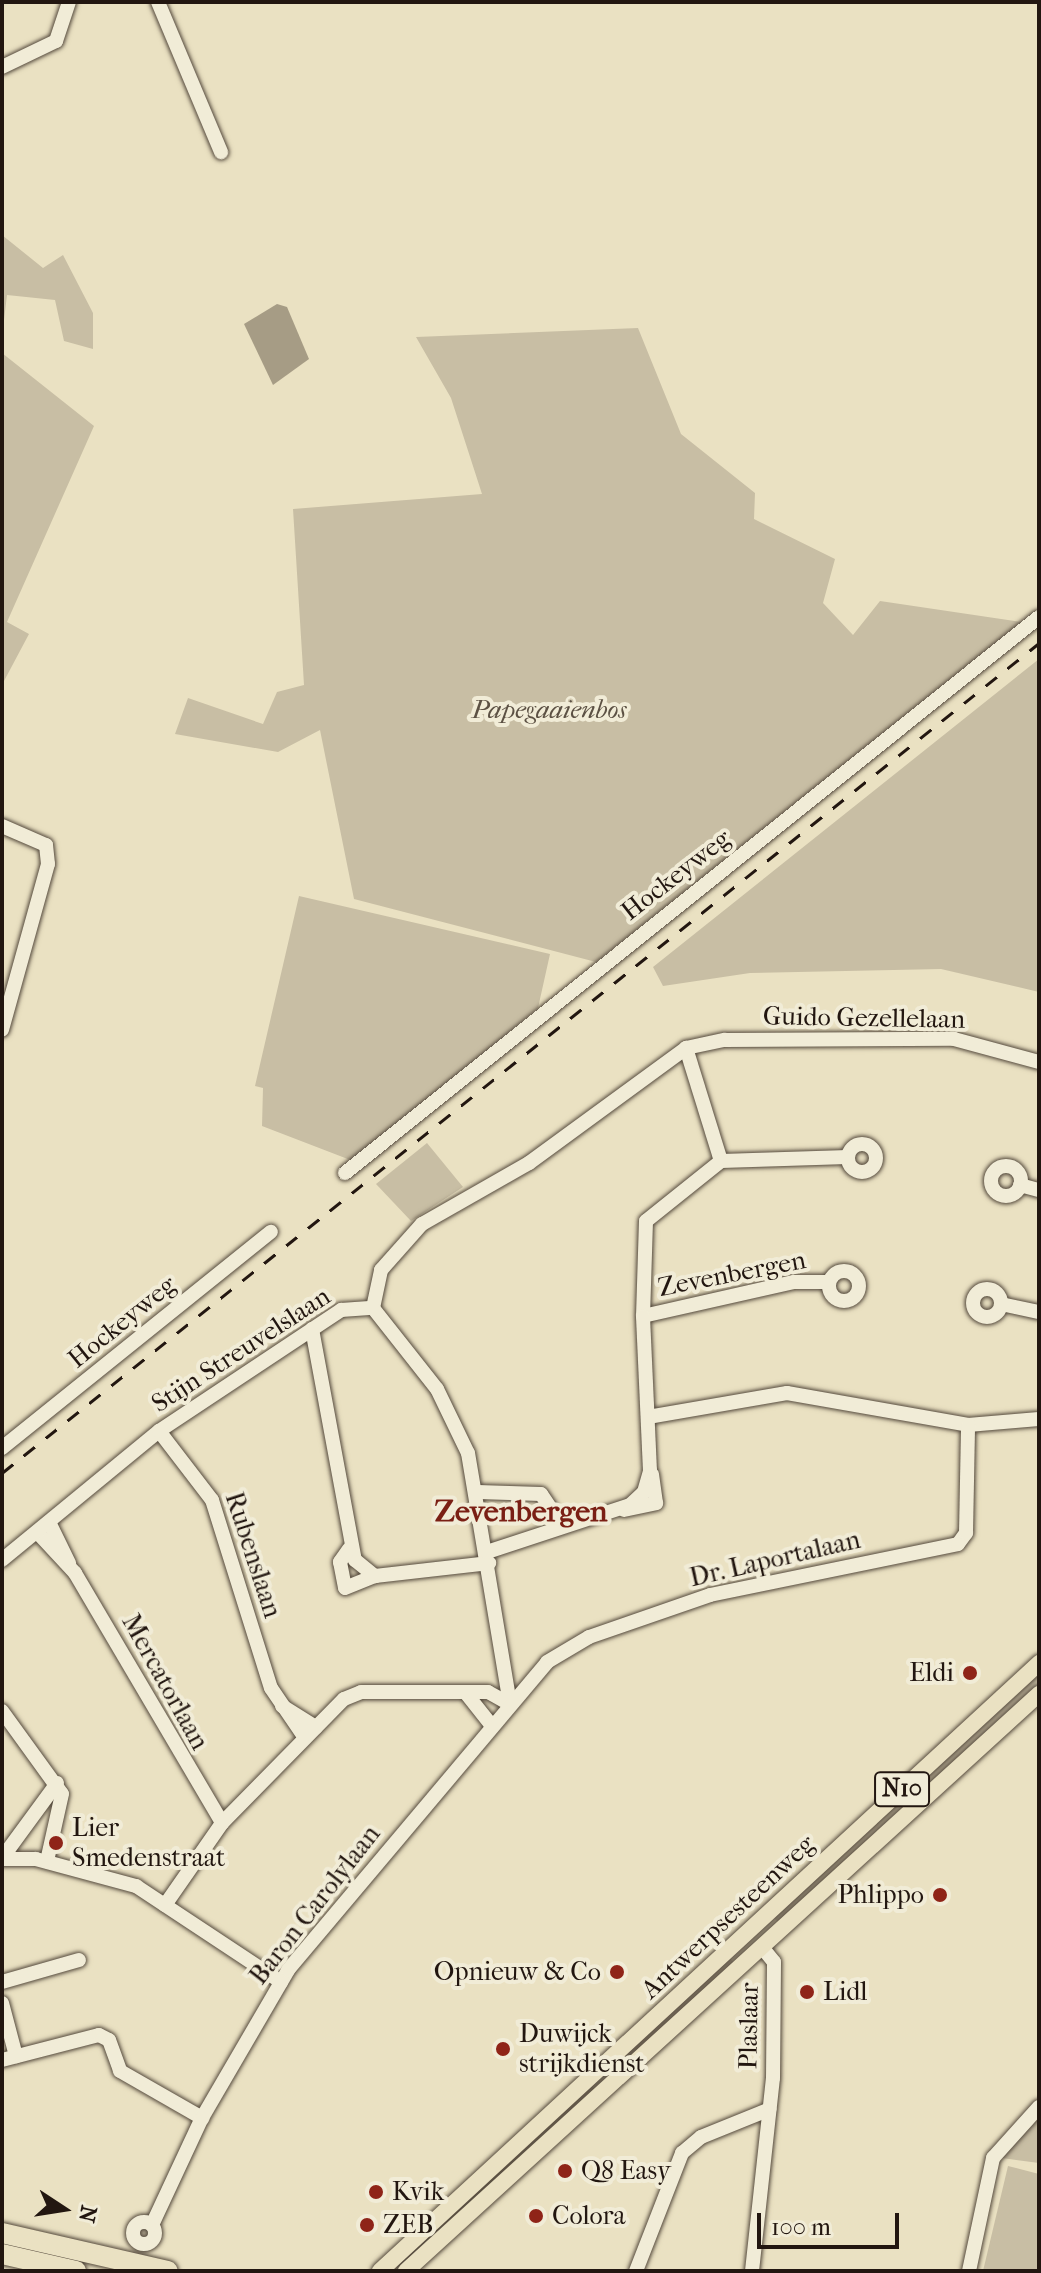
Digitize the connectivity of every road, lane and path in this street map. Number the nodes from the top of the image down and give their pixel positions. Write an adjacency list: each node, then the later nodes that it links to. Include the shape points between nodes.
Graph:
1 (69, 2): 3 (street, via 56,41)
2 (158, 2): 4 (street)
3 (2, 67)
4 (221, 152)
5 (1039, 617): 12 (street, Hockeyweg)
6 (2, 826): 7 (street, via 46,845 48,864)
7 (2, 1030)
8 (686, 1048): 9 (street, Guido Gezellelaan, via 725,1040 954,1039); 11 (street); 18 (street, Stijn Streuvelslaan, via 529,1163 422,1224 381,1270)
9 (1039, 1062)
10 (848, 1157): 11 (street)
11 (721, 1161): 20 (street, Zevenbergen, via 646,1221)
12 (345, 1173)
13 (1020, 1185): 14 (street)
14 (1039, 1190)
15 (271, 1232): 26 (street, Hockeyweg)
16 (829, 1282): 20 (street, Zevenbergen, via 794,1282)
17 (1001, 1304): 19 (street)
18 (373, 1308): 21 (street, Stijn Streuvelslaan, via 341,1310); 27 (street, via 451,1412)
19 (1039, 1312)
20 (643, 1316): 22 (street, Zevenbergen)
21 (312, 1329): 25 (street, Stijn Streuvelslaan); 30 (street)
22 (648, 1417): 24 (street, via 787,1393); 28 (street, Zevenbergen, via 650,1471 644,1492 620,1508)
23 (1039, 1419): 24 (street)
24 (968, 1425): 36 (street, Dr. Laportalaan, via 966,1533 958,1544 710,1595 577,1642)
25 (159, 1431): 29 (street, Stijn Streuvelslaan); 40 (street, Rubenslaan, via 212,1500)
26 (2, 1448)
27 (478, 1492): 28 (street, via 541,1494); 31 (street)
28 (560, 1522): 31 (street, Zevenbergen)
29 (43, 1527): 32 (street, Stijn Streuvelslaan); 46 (street, Mercatorlaan)
30 (349, 1549): 33 (street); 33 (street, Zevenbergen, via 340,1562 345,1588)
31 (488, 1557): 33 (street, Zevenbergen); 35 (street)
32 (2, 1560)
33 (375, 1576)
34 (1039, 1663): 50 (main road, Antwerpsesteenweg / N10)
35 (505, 1674): 36 (street); 39 (street)
36 (533, 1677): 39 (street, Dr. Laportalaan)
37 (465, 1692): 39 (street, via 498,1693); 42 (street); 43 (street, via 361,1692)
38 (1039, 1694): 51 (main road, Antwerpsesteenweg / N10)
39 (510, 1704): 42 (street, Baron Carolylaan)
40 (282, 1706): 43 (street); 44 (street, Rubenslaan)
41 (2, 1711): 45 (street)
42 (492, 1726): 55 (street, Baron Carolylaan)
43 (316, 1727): 44 (street)
44 (305, 1738): 46 (street)
45 (57, 1783): 47 (street); 48 (street, via 62,1794)
46 (222, 1823): 49 (street)
47 (6, 1852): 48 (street)
48 (47, 1861): 49 (street, via 119,1879)
49 (165, 1905): 55 (street)
50 (762, 1912): 51 (main road, via 761,1933); 58 (main road, Antwerpsesteenweg / N10)
51 (780, 1933): 52 (main road, Antwerpsesteenweg / N10)
52 (762, 1947): 59 (main road, Antwerpsesteenweg / N10); 61 (street, Plaslaar, via 774,1962)
53 (79, 1960): 54 (street)
54 (2, 1982)
55 (281, 1982): 62 (street, Baron Carolylaan)
56 (2, 2003): 57 (street)
57 (9, 2058): 62 (street, via 99,2035 109,2040 120,2071)
58 (600, 2069): 59 (main road, via 598,2078); 68 (main road, Antwerpsesteenweg / N10)
59 (610, 2084): 69 (main road, Antwerpsesteenweg / N10)
60 (1039, 2107): 72 (street, via 993,2158)
61 (770, 2109): 70 (street, Plaslaar, via 701,2137 682,2153); 71 (street, Plaslaar)
62 (202, 2118): 63 (street, Baron Carolylaan)
63 (152, 2225)
64 (2, 2233): 67 (highway)
65 (2, 2254): 66 (highway)
66 (76, 2271)
67 (168, 2271)
68 (380, 2271)
69 (406, 2271)
70 (636, 2271)
71 (752, 2271)
72 (969, 2271)

